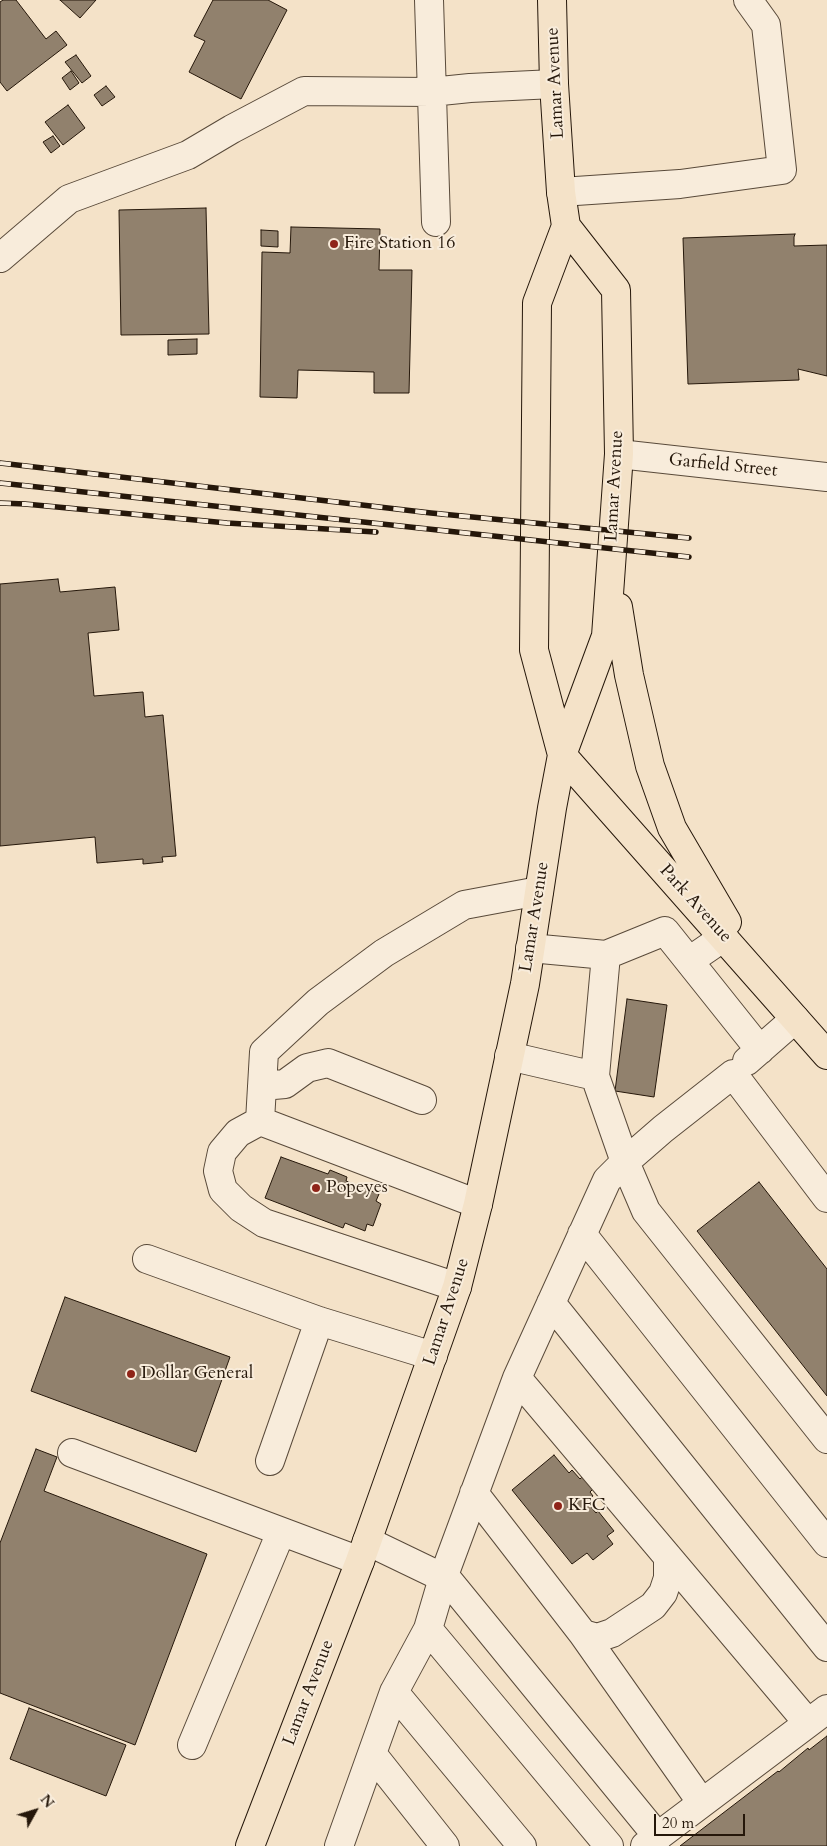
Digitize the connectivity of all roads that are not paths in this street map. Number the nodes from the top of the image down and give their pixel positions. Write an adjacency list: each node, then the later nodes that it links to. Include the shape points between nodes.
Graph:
1 (429, 0): 5 (street)
2 (552, 0): 4 (main road, Lamar Avenue)
3 (748, 0): 6 (street, via 766,26 782,170 680,184)
4 (554, 84): 5 (street); 6 (main road, Lamar Avenue)
5 (431, 92): 7 (street); 9 (street, via 304,91 188,155 69,199)
6 (561, 192): 8 (main road, Lamar Avenue)
7 (436, 222)
8 (566, 226): 10 (main road, Lamar Avenue, via 616,290); 13 (main road, Lamar Avenue, via 537,304 534,650)
9 (0, 258)
10 (618, 454): 11 (street, Garfield Street); 12 (main road, Lamar Avenue)
11 (827, 477)
12 (611, 568): 13 (main road, Lamar Avenue, via 606,636); 19 (main road, via 629,675 650,766 672,828)
13 (562, 755): 14 (main road, Lamar Avenue); 15 (main road, Park Avenue)
14 (539, 891): 16 (main road, Lamar Avenue); 26 (street, via 464,905 384,953 318,1002 264,1052)
15 (724, 937): 18 (street); 19 (main road, Park Avenue)
16 (530, 948): 17 (street); 23 (main road, Lamar Avenue)
17 (606, 955): 18 (street, via 665,932); 25 (street)
18 (689, 961): 21 (street)
19 (756, 973): 20 (main road, Park Avenue)
20 (795, 1019): 21 (street); 22 (main road, Park Avenue)
21 (760, 1050): 24 (street)
22 (827, 1055)
23 (509, 1056): 25 (street); 31 (main road, Lamar Avenue)
24 (733, 1074): 29 (street); 30 (street)
25 (595, 1076): 29 (street)
26 (262, 1086): 27 (street, via 285,1084 307,1068 328,1063); 28 (street)
27 (422, 1100)
28 (260, 1121): 31 (street); 34 (street, via 238,1133 222,1152 218,1171 223,1190 241,1208 264,1223)
29 (626, 1162): 32 (street, via 606,1180); 39 (street, via 646,1211)
30 (827, 1198)
31 (478, 1204): 34 (main road, Lamar Avenue)
32 (582, 1234): 35 (street); 44 (street)
33 (147, 1259): 36 (street)
34 (457, 1287): 37 (main road, Lamar Avenue)
35 (551, 1303): 38 (street); 50 (street)
36 (319, 1321): 37 (street); 41 (street)
37 (433, 1356): 45 (main road, Lamar Avenue)
38 (517, 1378): 42 (street); 46 (street)
39 (827, 1439)
40 (72, 1453): 43 (street)
41 (270, 1461)
42 (474, 1493): 47 (street); 49 (street)
43 (281, 1532): 45 (street); 53 (street)
44 (827, 1543)
45 (363, 1551): 47 (street); 58 (main road, Lamar Avenue)
46 (668, 1557): 49 (street, via 668,1578 663,1593 653,1606 612,1633 597,1638); 52 (street)
47 (443, 1578): 48 (street); 56 (street, via 448,1580)
48 (428, 1629): 51 (street); 61 (street)
49 (583, 1634): 55 (street)
50 (827, 1647)
51 (394, 1692): 54 (street); 60 (street)
52 (818, 1716): 55 (street)
53 (192, 1745)
54 (373, 1755): 57 (street); 59 (street)
55 (702, 1803): 56 (street)
56 (651, 1841)
57 (345, 1842)
58 (250, 1846)
59 (445, 1846)
60 (522, 1846)
61 (609, 1846)

